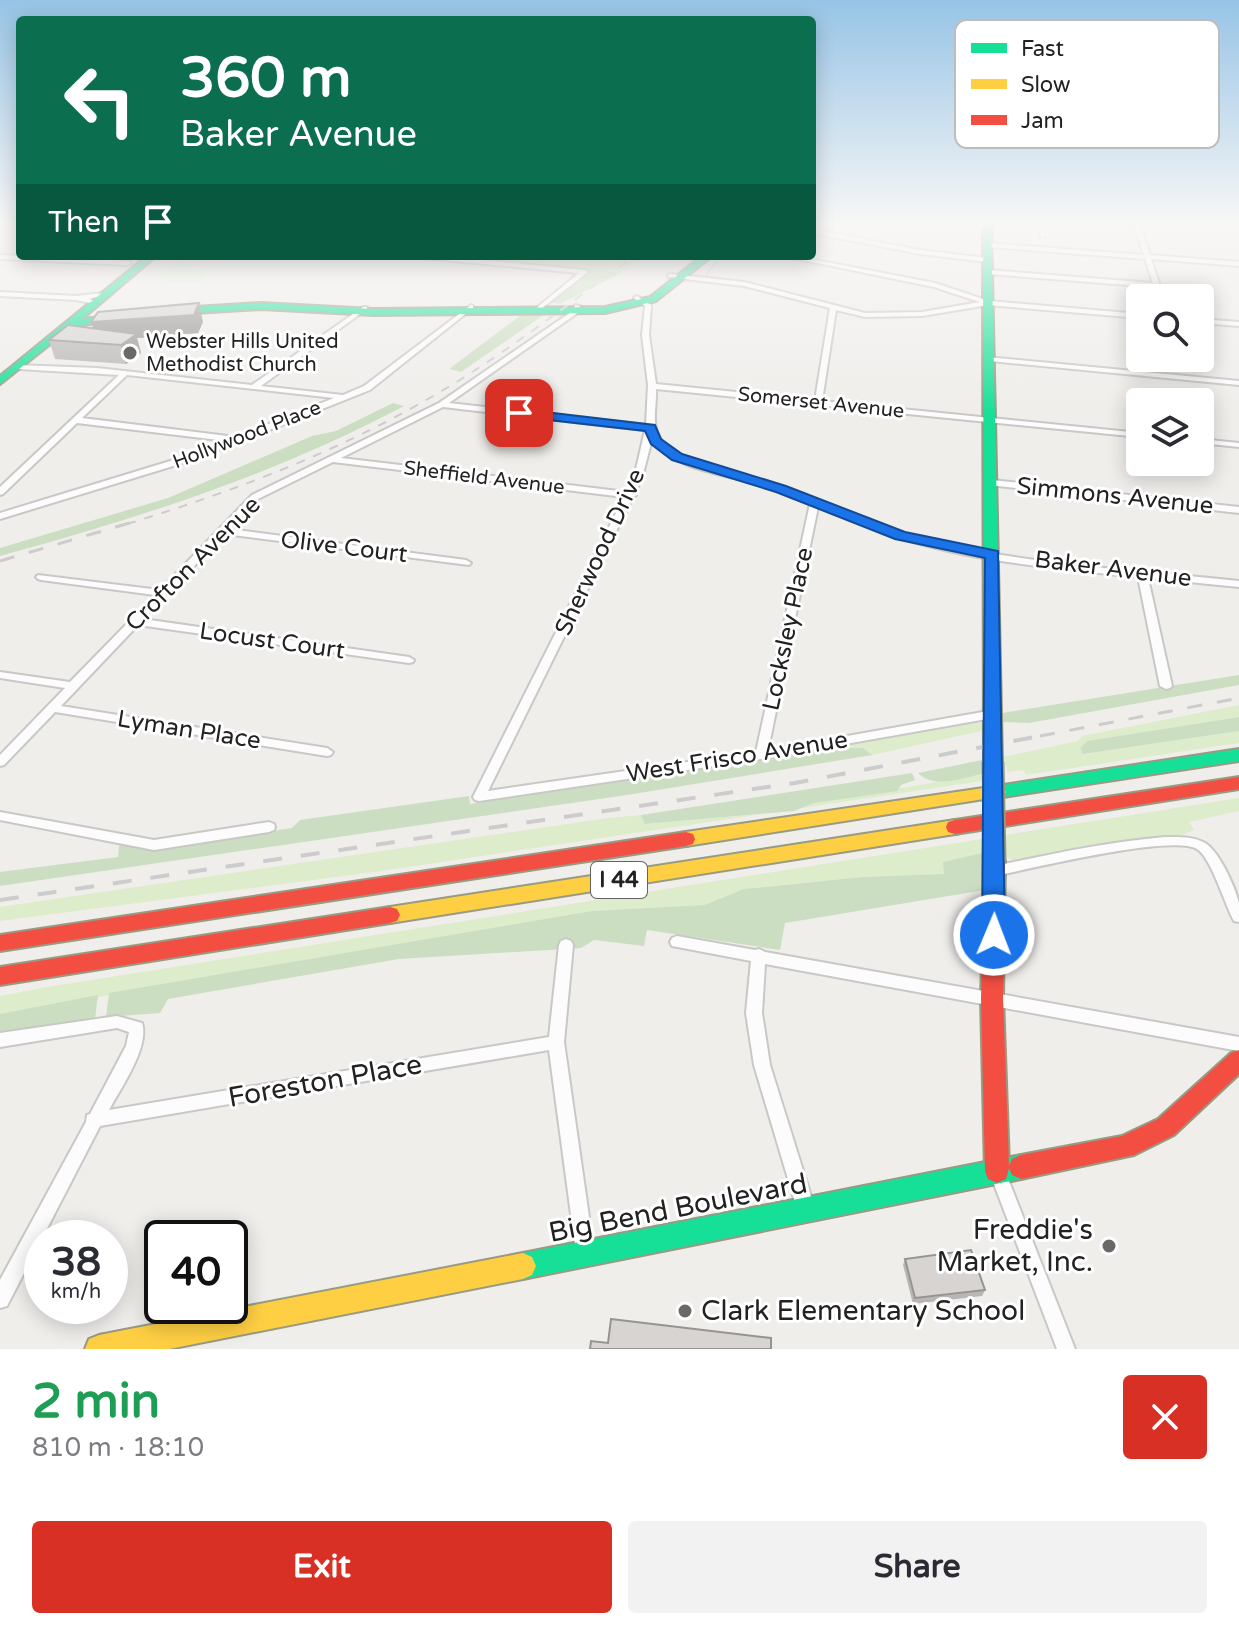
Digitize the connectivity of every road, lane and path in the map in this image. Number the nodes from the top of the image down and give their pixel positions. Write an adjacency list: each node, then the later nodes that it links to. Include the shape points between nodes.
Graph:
1 (111, 288): 10 (main road)
2 (563, 288): 13 (street)
3 (659, 288): 8 (main road)
4 (758, 288): 14 (street)
5 (944, 288): 9 (street)
6 (988, 288): 9 (main road)
7 (0, 294): 10 (street)
8 (641, 300): 11 (main road, via 618,308); 26 (street, Sherwood Drive)
9 (988, 303): 14 (street, via 893,316); 17 (street); 21 (main road)
10 (92, 305): 19 (main road); 19 (main road, via 128,315)
11 (577, 308): 13 (main road); 29 (street, Crofton Avenue)
12 (468, 309): 13 (main road); 15 (main road); 27 (street, Hollywood Place, via 382,379)
13 (538, 309)
14 (833, 309): 28 (street)
15 (364, 310): 16 (main road, via 284,302); 25 (street)
16 (154, 312)
17 (1126, 315)
18 (1214, 322): 20 (street)
19 (70, 323): 22 (main road)
20 (1239, 324)
21 (990, 359): 24 (street); 31 (main road)
22 (6, 372): 23 (street)
23 (125, 373): 25 (street); 30 (street)
24 (1239, 383)
25 (255, 386): 27 (street)
26 (652, 386): 28 (street, Somerset Avenue); 32 (street, Sherwood Drive)
27 (344, 397): 34 (street, Hollywood Place)
28 (818, 403): 31 (street, Somerset Avenue)
29 (442, 405): 32 (street); 38 (street, Crofton Avenue)
30 (75, 420): 34 (street); 41 (street)
31 (991, 420): 33 (street, Somerset Avenue); 40 (main road)
32 (650, 428): 37 (street, via 655,441); 39 (street, Sherwood Drive)
33 (1126, 434)
34 (238, 440): 45 (street, Hollywood Place, via 102,488)
35 (1214, 442): 36 (street)
36 (1239, 445)
37 (671, 454): 39 (street); 43 (street, Baker Avenue)
38 (335, 460): 42 (street, Sheffield Avenue); 46 (street, Crofton Avenue, via 255,497)
39 (643, 463): 42 (street, Sherwood Drive)
40 (992, 483): 44 (street, Simmons Avenue); 47 (main road)
41 (0, 492)
42 (632, 495): 65 (street, Sherwood Drive)
43 (815, 502): 47 (street, Baker Avenue, via 900,535); 61 (street, Locksley Place)
44 (1239, 510)
45 (0, 516)
46 (222, 531): 48 (street, Olive Court); 52 (street, Crofton Avenue)
47 (993, 554): 49 (street, Baker Avenue); 59 (main road)
48 (466, 563)
49 (1142, 573): 51 (street, Baker Avenue); 57 (street)
50 (41, 577): 52 (street)
51 (1239, 584)
52 (161, 593): 53 (street, Crofton Avenue)
53 (135, 621): 54 (street, Locust Court); 56 (street, Crofton Avenue)
54 (409, 660)
55 (0, 675): 56 (street)
56 (73, 686): 58 (street, Crofton Avenue)
57 (1166, 686)
58 (51, 708): 60 (street, Lyman Place); 63 (street, Crofton Avenue)
59 (994, 714): 61 (street, West Frisco Avenue); 68 (main road, bridge)
60 (327, 752)
61 (761, 755): 65 (street, West Frisco Avenue)
62 (1239, 755): 71 (main road, I 44)
63 (0, 762)
64 (1239, 783): 74 (main road, I 44)
65 (479, 797)
66 (0, 816): 67 (street, via 154,845)
67 (269, 827)
68 (995, 866): 69 (street, via 1194,841 1212,858); 75 (main road)
69 (1239, 917)
70 (677, 942): 73 (street)
71 (0, 943)
72 (566, 945): 77 (street)
73 (759, 955): 75 (street); 82 (street, via 754,1013 762,1065)
74 (0, 976)
75 (992, 998): 78 (street); 81 (main road)
76 (0, 1040): 80 (street, via 117,1022 137,1028 134,1047)
77 (556, 1042): 80 (street, Foreston Place); 83 (street)
78 (1239, 1044)
79 (1239, 1060): 81 (main road, Big Bend Boulevard, via 1146,1139)
80 (93, 1120): 84 (street)
81 (997, 1171): 82 (main road, Big Bend Boulevard); 86 (street)
82 (806, 1209): 83 (main road, Big Bend Boulevard)
83 (585, 1252): 85 (main road, Big Bend Boulevard)
84 (0, 1299)
85 (99, 1349)
86 (1066, 1349)

